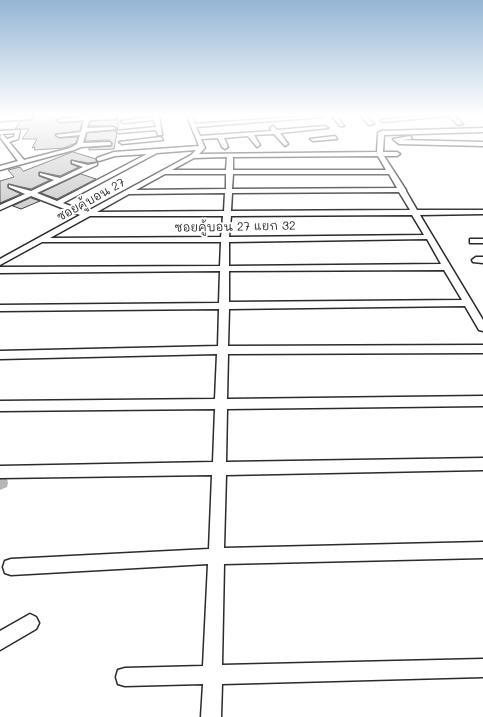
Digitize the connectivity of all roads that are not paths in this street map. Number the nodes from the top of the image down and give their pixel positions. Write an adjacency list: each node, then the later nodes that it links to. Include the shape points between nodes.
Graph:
1 (9, 149): 11 (street)
2 (70, 149): 11 (street)
3 (182, 149): 6 (street)
4 (200, 149): 9 (street, ซอยคู้บอน 27)
5 (380, 149): 7 (street)
6 (160, 151): 13 (street, via 110,155); 25 (street)
7 (380, 154): 8 (street); 10 (street); 17 (street)
8 (397, 154)
9 (193, 156): 10 (street); 15 (street, ซอยคู้บอน 27)
10 (230, 156): 16 (street)
11 (22, 162): 14 (street)
12 (74, 162): 13 (street)
13 (88, 167): 19 (street)
14 (0, 168)
15 (162, 172): 16 (street); 22 (street, ซอยคู้บอน 27)
16 (229, 172): 17 (street); 23 (street)
17 (391, 172): 21 (street)
18 (42, 174): 19 (street)
19 (60, 180): 24 (street)
20 (11, 186): 24 (street)
21 (402, 190): 23 (street); 27 (street)
22 (128, 192): 23 (street); 29 (street, ซอยคู้บอน 27)
23 (229, 192): 30 (street)
24 (30, 194): 25 (street); 26 (street)
25 (56, 204): 29 (street)
26 (0, 208)
27 (413, 212): 28 (street); 30 (street); 31 (street)
28 (483, 212)
29 (88, 214): 30 (street); 32 (street, ซอยคู้บอน 27)
30 (228, 214): 33 (street)
31 (429, 237): 33 (street, ซอยคู้บอน 27 แยก 32); 37 (street)
32 (42, 240): 33 (street, ซอยคู้บอน 27 แยก 32); 36 (street, ซอยคู้บอน 27)
33 (224, 240): 38 (street)
34 (473, 241): 35 (street)
35 (483, 241)
36 (2, 259)
37 (447, 267): 38 (street); 40 (street)
38 (225, 268): 39 (street); 41 (street)
39 (0, 270)
40 (469, 303): 41 (street); 43 (street)
41 (224, 305): 42 (street); 45 (street)
42 (0, 308)
43 (483, 328)
44 (483, 348): 45 (street)
45 (223, 350): 46 (street); 48 (street)
46 (0, 355)
47 (483, 401): 48 (street)
48 (221, 403): 49 (street); 51 (street)
49 (0, 406)
50 (483, 464): 51 (street)
51 (220, 469): 52 (street); 54 (street)
52 (0, 472)
53 (483, 550): 54 (street)
54 (217, 556): 55 (street); 59 (street)
55 (11, 567)
56 (30, 623): 57 (street)
57 (0, 641)
58 (483, 668): 59 (street)
59 (212, 675): 60 (street); 61 (street)
60 (125, 677)
61 (211, 717)

